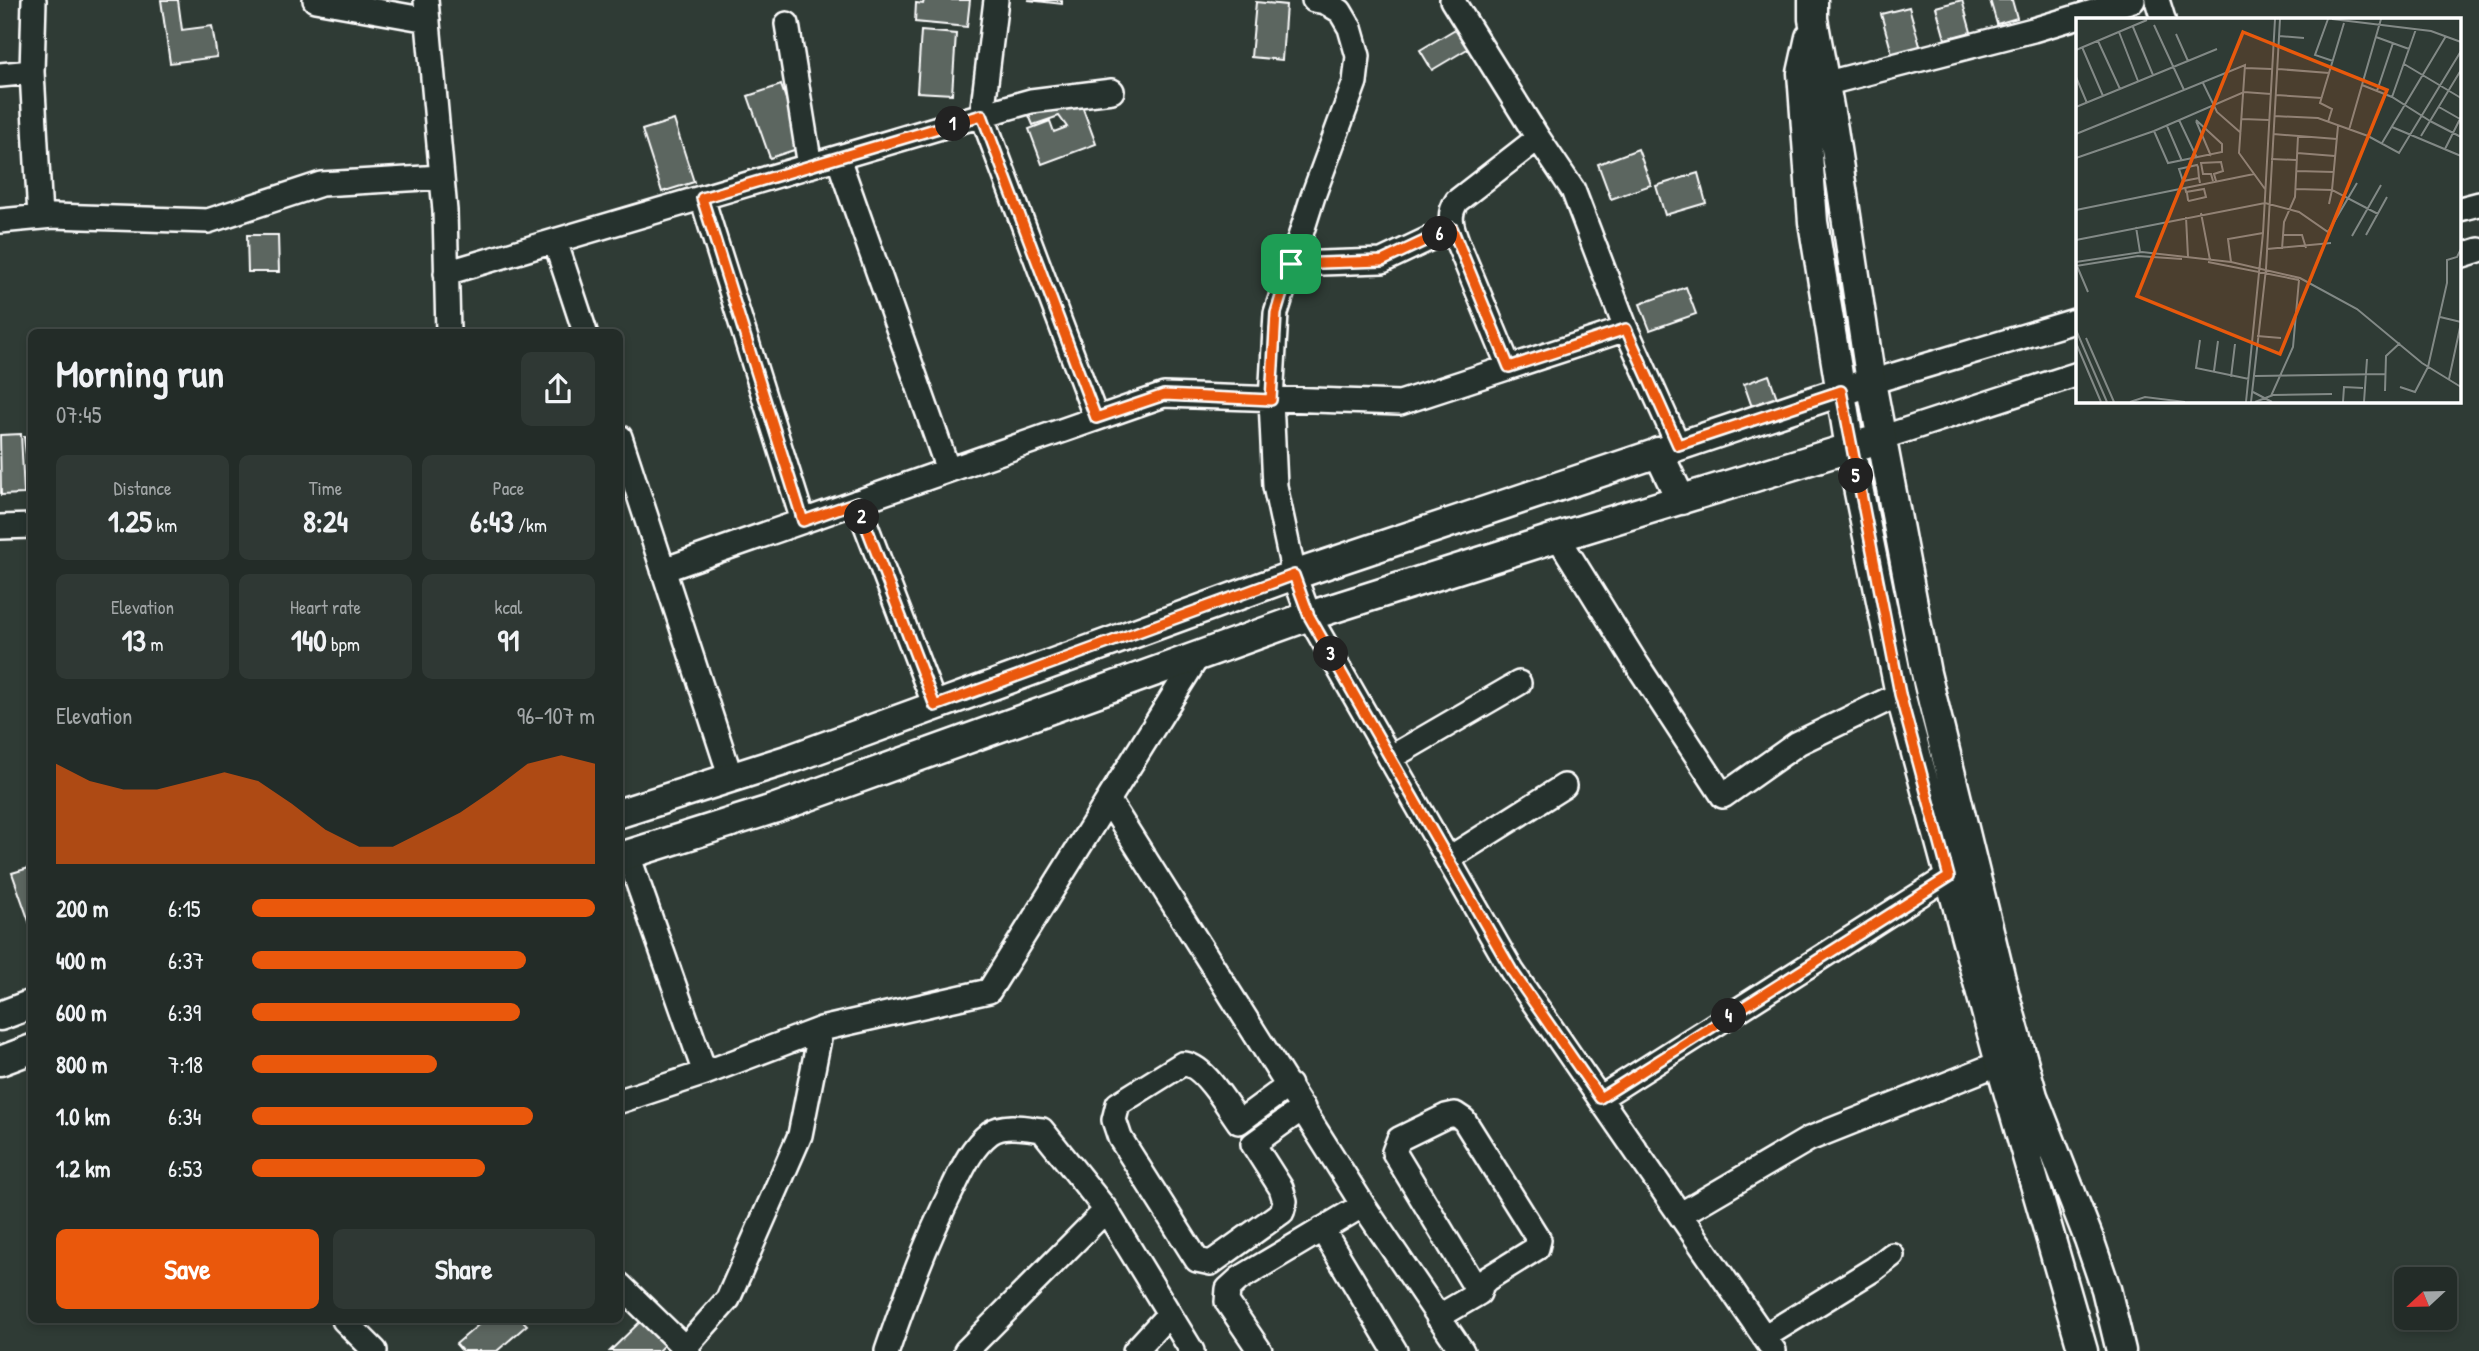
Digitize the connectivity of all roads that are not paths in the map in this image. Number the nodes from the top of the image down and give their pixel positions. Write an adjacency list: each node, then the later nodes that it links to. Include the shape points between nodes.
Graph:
1 (34, 0): 12 (street)
2 (315, 0): 8 (street)
3 (996, 0): 16 (street)
4 (1314, 0): 30 (street, via 1340,11 1357,56 1354,82)
5 (1452, 0): 17 (street)
6 (2133, 0): 14 (street, via 2033,30)
7 (2157, 0): 10 (street)
8 (427, 10): 20 (street)
9 (1813, 10): 14 (street, via 1802,73)
10 (2163, 18)
11 (787, 24): 19 (street)
12 (32, 72): 13 (street); 24 (street)
13 (0, 75)
14 (1817, 82): 38 (street); 39 (street, via 1813,222)
15 (1112, 91): 16 (street, via 1031,101)
16 (982, 115): 18 (street); 41 (street)
17 (1538, 138): 26 (street, via 1457,201 1451,213); 35 (street, via 1573,190)
18 (838, 158): 19 (street); 46 (street)
19 (810, 166): 21 (street)
20 (442, 177): 24 (street, via 321,184 208,221); 31 (street)
21 (702, 198): 27 (street); 49 (street)
22 (2479, 204): 23 (street)
23 (2462, 208)
24 (40, 217): 25 (street)
25 (0, 221)
26 (1452, 228): 30 (street, via 1382,261); 36 (street)
27 (555, 241): 31 (street); 34 (street)
28 (2479, 250): 29 (street)
29 (2462, 255)
30 (1291, 264): 40 (street, via 1276,313)
31 (446, 273): 33 (street)
32 (2076, 321): 38 (street)
33 (448, 329)
34 (584, 329)
35 (1626, 329): 36 (street); 45 (street)
36 (1509, 367): 40 (street, via 1400,403)
37 (2076, 375): 42 (street)
38 (1871, 382): 39 (street); 42 (street)
39 (1841, 391): 44 (street); 45 (street)
40 (1271, 400): 41 (street, via 1164,395); 54 (street, via 1275,486)
41 (1096, 418): 46 (street)
42 (1881, 438): 44 (street); 102 (street, via 1926,673 2005,996 2034,1096 2106,1289)
43 (623, 446): 53 (street)
44 (1850, 448): 47 (street); 58 (street)
45 (1668, 449): 47 (street); 54 (street)
46 (948, 470): 48 (street)
47 (1681, 500): 52 (street)
48 (857, 502): 49 (street); 59 (street)
49 (803, 521): 53 (street)
50 (28, 526): 51 (street)
51 (0, 527)
52 (1558, 537): 55 (street); 58 (street, via 1723,796 1798,743)
53 (663, 570): 61 (street)
54 (1294, 575): 55 (street); 59 (street)
55 (1309, 616): 56 (street); 60 (street)
56 (1198, 656): 63 (street); 65 (street, via 773,809)
57 (1519, 683): 60 (street)
58 (1900, 694): 67 (street)
59 (935, 706): 61 (street)
60 (1390, 758): 66 (street)
61 (730, 778): 64 (street)
62 (1564, 786): 66 (street)
63 (1108, 800): 70 (street, via 989,991); 75 (street)
64 (623, 812)
65 (624, 856): 74 (street)
66 (1448, 859): 76 (street, via 1512,971)
67 (1949, 877): 73 (street); 76 (street)
68 (28, 1006): 69 (street)
69 (0, 1016)
70 (821, 1029): 74 (street); 92 (street, via 800,1135 728,1299)
71 (28, 1050): 72 (street)
72 (0, 1060)
73 (2000, 1063): 83 (street, via 1809,1139); 101 (street)
74 (705, 1073): 77 (street)
75 (1289, 1085): 78 (street); 79 (street)
76 (1600, 1098): 83 (street)
77 (623, 1100)
78 (1303, 1108): 80 (street); 81 (street)
79 (1239, 1122): 80 (street); 80 (street, via 1200,1069 1190,1063 1115,1110 1120,1138 1197,1260 1210,1263 1282,1212 1281,1188)
80 (1253, 1144)
81 (1363, 1205): 84 (street); 89 (street)
82 (1106, 1210): 88 (street); 94 (street, via 1042,1130 1014,1126 991,1132 969,1155 940,1213); 95 (street)
83 (1681, 1214): 91 (street)
84 (1322, 1229): 98 (street, via 1228,1289 1227,1302); 99 (street)
85 (1892, 1255): 91 (street)
86 (623, 1289): 92 (street)
87 (1479, 1293): 87 (street, via 1487,1279 1537,1248 1539,1240 1464,1120 1455,1114 1399,1139 1394,1152); 89 (street)
88 (1168, 1315): 96 (street); 97 (street)
89 (1438, 1317): 100 (street)
90 (347, 1323): 93 (street)
91 (1769, 1344)
92 (685, 1350)
93 (375, 1351)
94 (887, 1351)
95 (966, 1351)
96 (1135, 1351)
97 (1192, 1351)
98 (1259, 1351)
99 (1395, 1351)
100 (1462, 1351)
101 (2083, 1351)
102 (2121, 1351)

